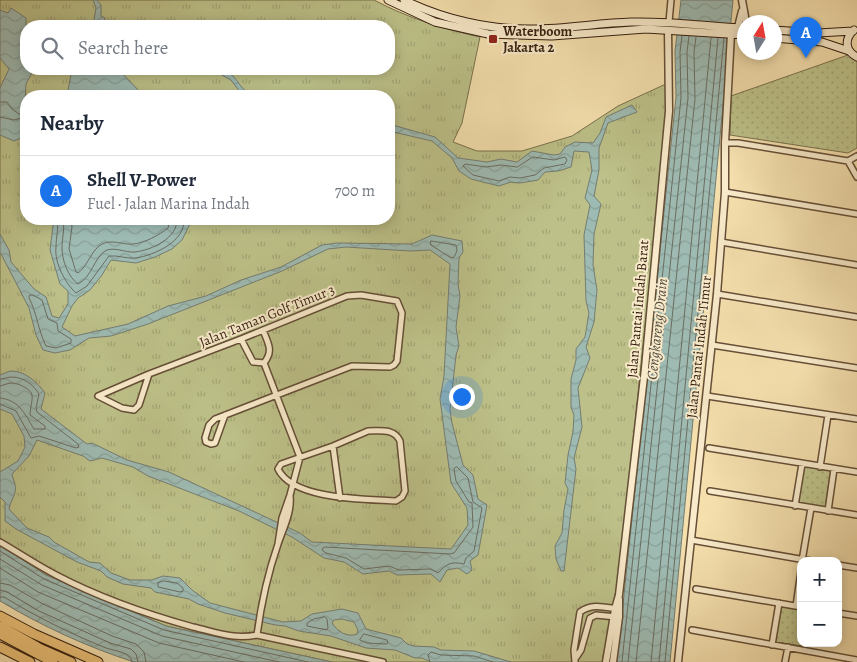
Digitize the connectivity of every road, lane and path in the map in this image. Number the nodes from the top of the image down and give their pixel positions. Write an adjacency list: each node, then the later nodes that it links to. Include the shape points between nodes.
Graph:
1 (388, 0): 9 (main road, via 435,22 488,34)
2 (404, 0): 9 (main road, via 445,16 484,25)
3 (671, 0): 5 (street)
4 (742, 3): 6 (street, Jalan Pantai Indah Timur)
5 (672, 26): 6 (main road); 9 (main road); 59 (street, Jalan Pantai Indah Barat, via 669,111 645,368)
6 (735, 30): 15 (street, Jalan Pantai Indah Timur)
7 (782, 30): 10 (main road)
8 (855, 30): 10 (main road); 13 (main road, via 847,40)
9 (552, 32)
10 (830, 33): 12 (main road, via 834,39)
11 (782, 39): 12 (main road)
12 (830, 44): 13 (main road)
13 (849, 51): 14 (main road)
14 (857, 57)
15 (725, 143): 17 (street); 19 (street, Jalan Pantai Indah Timur)
16 (857, 156): 17 (street)
17 (848, 161): 18 (street)
18 (857, 177)
19 (725, 192): 20 (street); 21 (street, Jalan Pantai Indah Timur)
20 (857, 214)
21 (721, 242): 22 (street); 23 (street, Jalan Pantai Indah Timur)
22 (857, 266)
23 (717, 294): 24 (street); 27 (street, Jalan Pantai Indah Timur)
24 (857, 317)
25 (263, 330): 26 (street, Jalan Taman Golf Timur 3); 28 (street, via 270,349); 31 (street, Jalan Taman Golf Timur 3, via 347,296 397,301 402,313 397,362 394,365 352,366)
26 (241, 339): 28 (street, via 252,362); 30 (street, Jalan Taman Golf Timur 3)
27 (712, 345): 29 (street); 32 (street, Jalan Pantai Indah Timur)
28 (264, 363): 31 (street)
29 (857, 368)
30 (149, 374): 30 (street, Jalan Taman Golf Timur 3, via 140,405 134,410 98,396)
31 (276, 396): 33 (street); 38 (street)
32 (707, 396): 34 (street); 50 (street, Jalan Pantai Indah Timur)
33 (225, 415): 33 (street, via 209,425 206,442 215,443)
34 (828, 415): 35 (street); 40 (street)
35 (857, 419)
36 (334, 446): 38 (street); 45 (street); 45 (street, via 368,431 390,431 400,441 405,491 402,497 396,501)
37 (709, 448): 39 (street)
38 (300, 457): 43 (street); 43 (street, via 281,464 278,469 281,476)
39 (802, 464): 40 (street); 46 (street)
40 (820, 467): 41 (street)
41 (834, 469): 42 (street); 48 (street)
42 (857, 472)
43 (292, 484): 45 (street); 67 (street, via 291,502)
44 (710, 491): 46 (street)
45 (340, 498)
46 (795, 506): 47 (street)
47 (812, 508): 48 (street); 52 (street)
48 (828, 511): 49 (street)
49 (857, 515)
50 (691, 540): 53 (street); 82 (street, Jalan Pantai Indah Timur)
51 (0, 542): 67 (street, via 56,575 149,615 227,636 243,638)
52 (803, 557)
53 (797, 559)
54 (842, 566): 55 (street)
55 (857, 568)
56 (696, 589): 57 (street)
57 (779, 604): 58 (street); 68 (street)
58 (797, 607)
59 (617, 609): 63 (street, Jalan Pantai Indah Barat); 74 (street, via 596,606 580,612)
60 (842, 614): 62 (street)
61 (0, 616): 78 (highway)
62 (857, 616)
63 (616, 617): 74 (street, via 596,615 590,618); 80 (street, Jalan Pantai Indah Barat); 81 (street, Jalan Pantai Indah Barat)
64 (0, 626): 77 (highway)
65 (692, 630): 68 (street)
66 (0, 634): 76 (highway)
67 (256, 635): 79 (street)
68 (772, 645): 70 (street)
69 (0, 647): 75 (highway)
70 (788, 647): 72 (street); 83 (street)
71 (805, 647): 72 (street)
72 (805, 650): 73 (street)
73 (857, 660)
74 (575, 661)
75 (30, 662)
76 (53, 662)
77 (71, 662)
78 (98, 662)
79 (383, 662)
80 (606, 662)
81 (613, 662)
82 (678, 662)
83 (785, 662)

